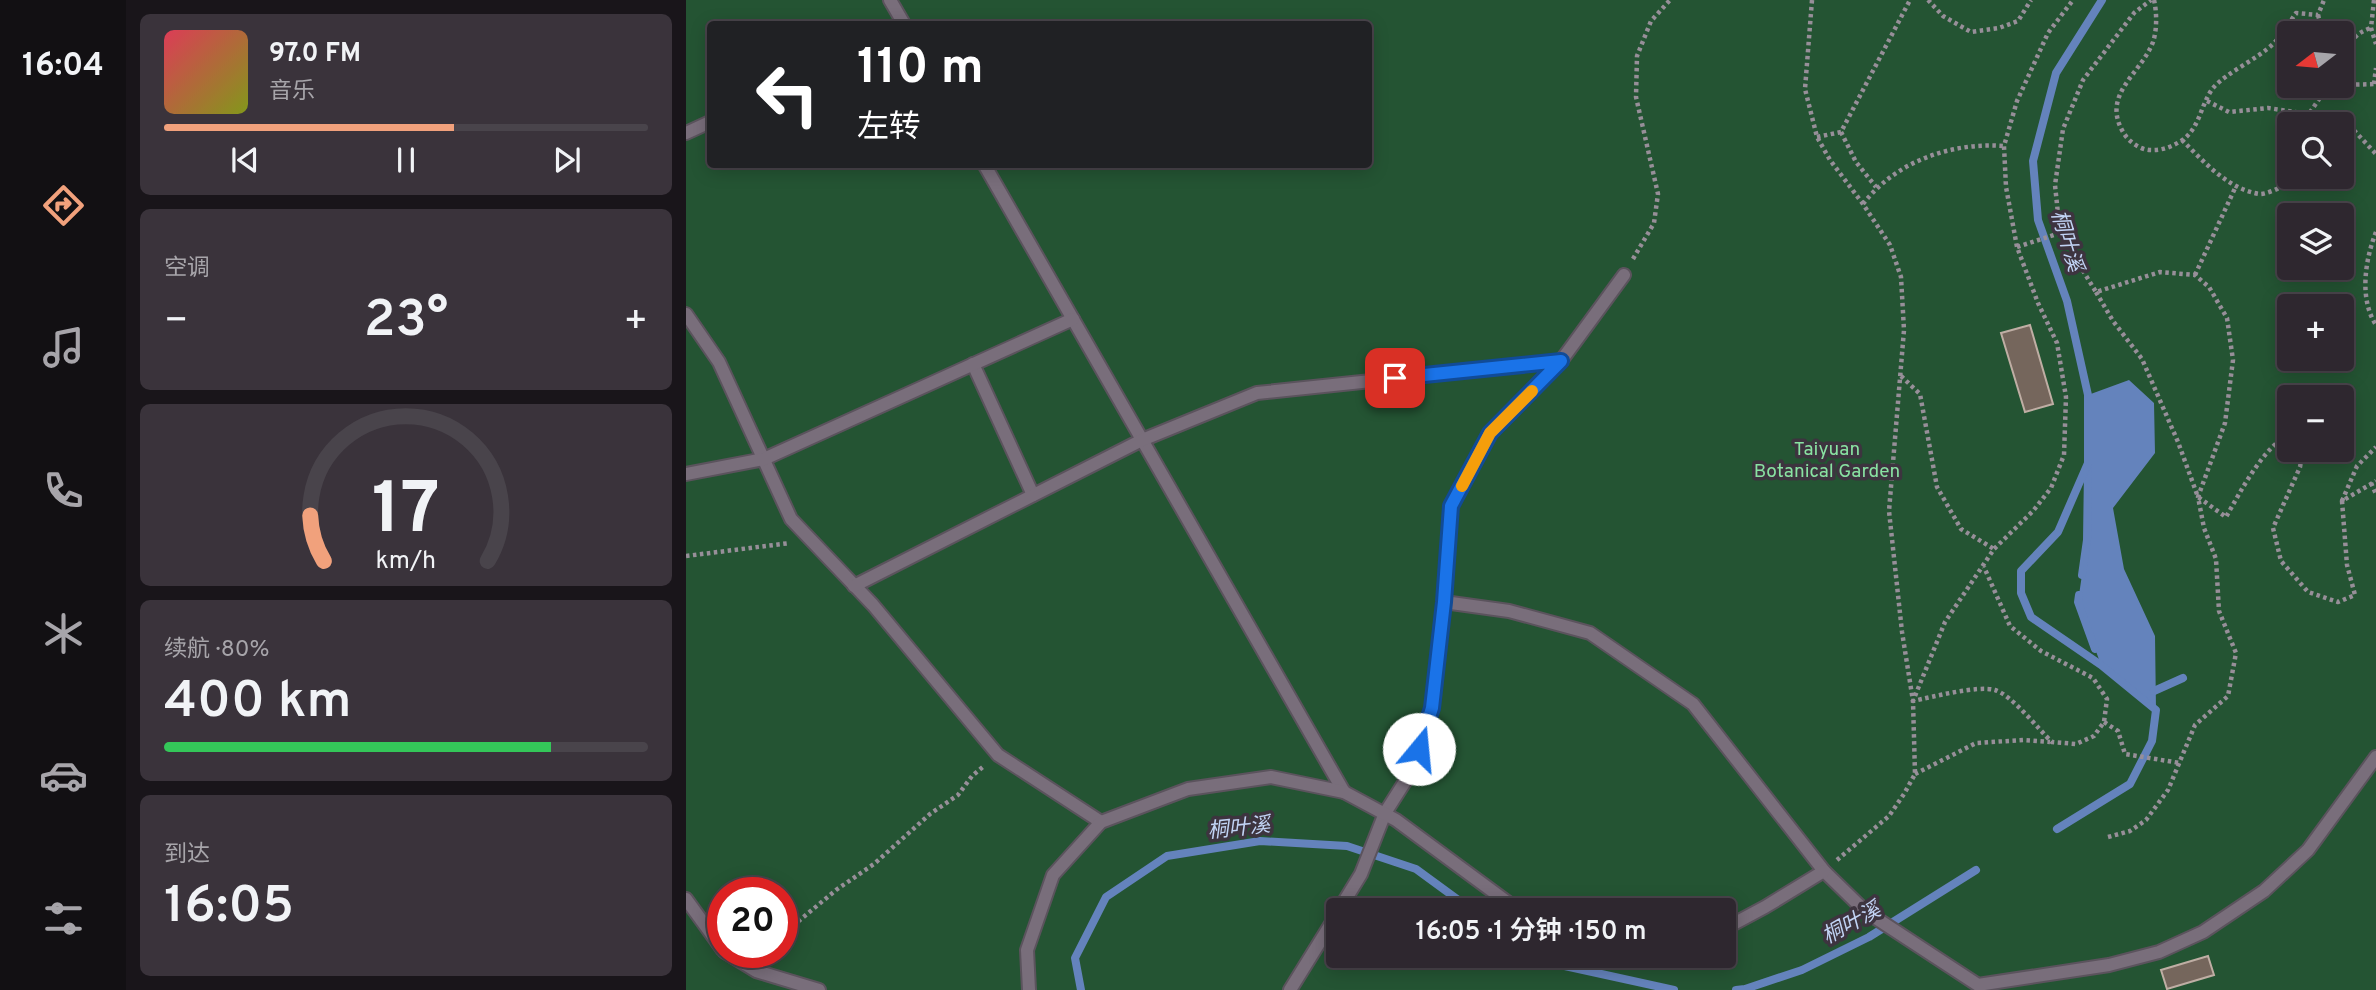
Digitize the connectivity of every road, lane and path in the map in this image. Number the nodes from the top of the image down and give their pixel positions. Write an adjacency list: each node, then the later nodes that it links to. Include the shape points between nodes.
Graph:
1 (890, 0): 12 (lane)
2 (1670, 0): 38 (path, via 1651,21 1637,56 1636,97 1658,194 1654,223)
3 (1812, 0): 26 (path, via 1805,89)
4 (1910, 0): 24 (path)
5 (1928, 0): 6 (path, via 1943,16 1971,32 2018,21)
6 (2031, 0)
7 (2073, 0): 28 (path, via 2048,33 2017,101)
8 (2152, 0): 27 (path, via 2157,10 2154,40 2127,80 2116,105 2116,121 2126,138 2141,148 2173,147); 36 (path, via 2134,13 2083,79 2063,129 2056,185)
9 (2324, 0): 11 (path)
10 (2374, 0): 14 (path)
11 (2318, 15): 13 (path); 20 (path, via 2296,13 2274,43 2214,88)
12 (902, 21)
13 (2320, 21)
14 (2371, 28): 15 (path); 16 (path)
15 (2354, 37)
16 (2376, 44)
17 (2376, 68): 18 (path)
18 (2375, 84): 19 (path)
19 (2354, 85)
20 (2207, 101): 21 (path, via 2229,112 2268,108); 27 (path, via 2191,133)
21 (2295, 112)
22 (707, 123): 25 (lane)
23 (2354, 130): 29 (path)
24 (1841, 132): 26 (path); 32 (path)
25 (686, 133)
26 (1817, 137): 34 (path)
27 (2182, 140): 31 (path)
28 (2004, 146): 32 (path, via 1951,149 1912,163); 37 (path)
29 (2376, 154)
30 (986, 168): 42 (lane)
31 (2236, 186): 33 (path, via 2262,194); 39 (path)
32 (1876, 187): 34 (path)
33 (2277, 188)
34 (1863, 204): 46 (path, via 1890,245 1901,277 1904,330)
35 (2376, 232): 43 (path, via 2365,281 2369,315)
36 (2060, 233): 37 (path); 40 (path)
37 (2017, 247): 59 (path, via 2057,343 2066,397 2064,455 2050,488 2033,511)
38 (1624, 275): 44 (lane)
39 (2195, 275): 40 (path, via 2160,272); 56 (path, via 2227,318 2233,360 2225,423)
40 (2096, 292): 56 (path, via 2142,359)
41 (686, 314): 50 (lane, via 719,362)
42 (1073, 319): 45 (lane); 47 (lane)
43 (2376, 325)
44 (1561, 361): 47 (lane, via 1257,393); 63 (lane, via 1490,433 1451,506)
45 (973, 364): 50 (lane); 55 (lane)
46 (1900, 376): 59 (path, via 1920,394 1937,487 1961,529); 64 (path, via 1889,511)
47 (1142, 440): 55 (lane); 71 (lane)
48 (2277, 443): 56 (path, via 2251,474 2226,517)
49 (2376, 447): 57 (path, via 2357,466)
50 (764, 459): 52 (lane); 58 (lane, via 791,519)
51 (2301, 462): 57 (path, via 2273,528 2281,561 2308,592 2338,602 2355,595 2347,565)
52 (686, 474)
53 (2373, 482): 54 (path); 57 (path)
54 (2376, 494)
55 (1033, 495): 62 (lane)
56 (2198, 497): 69 (path, via 2216,559 2220,611 2236,653 2228,696 2195,725)
57 (2342, 501)
58 (812, 541): 60 (path); 62 (lane)
59 (1994, 549): 61 (path)
60 (686, 556)
61 (1984, 566): 64 (path, via 1945,622); 65 (path, via 2010,626 2040,651 2094,678 2107,699)
62 (854, 586): 67 (lane)
63 (1444, 602): 72 (lane, via 1432,708 1413,769); 75 (lane, via 1509,611 1590,633 1693,704)
64 (1913, 701): 66 (path, via 1995,690); 70 (path)
65 (2104, 722): 66 (path, via 2094,736 2076,744); 69 (path, via 2118,731 2125,754)
66 (2052, 742): 70 (path, via 1976,743)
67 (998, 755): 73 (lane); 79 (path, via 972,776 958,795)
68 (2376, 757): 84 (lane, via 2308,850 2264,891 2203,932 2158,952 2109,965)
69 (2180, 763): 74 (path, via 2168,790 2146,820 2130,831)
70 (1915, 774): 75 (path, via 1889,816)
71 (1344, 792): 72 (lane); 73 (lane, via 1270,776 1188,789)
72 (1385, 813): 76 (lane); 77 (lane)
73 (1101, 822): 86 (lane, via 1053,875 1027,950)
74 (2108, 837)
75 (1824, 871): 80 (lane); 84 (lane, via 1865,911)
76 (1346, 898)
77 (1502, 898)
78 (686, 900): 81 (lane)
79 (798, 922)
80 (1736, 923)
81 (707, 928)
82 (1326, 931): 87 (lane)
83 (751, 968): 85 (lane)
84 (1978, 988)
85 (819, 990)
86 (1029, 990)
87 (1290, 990)

